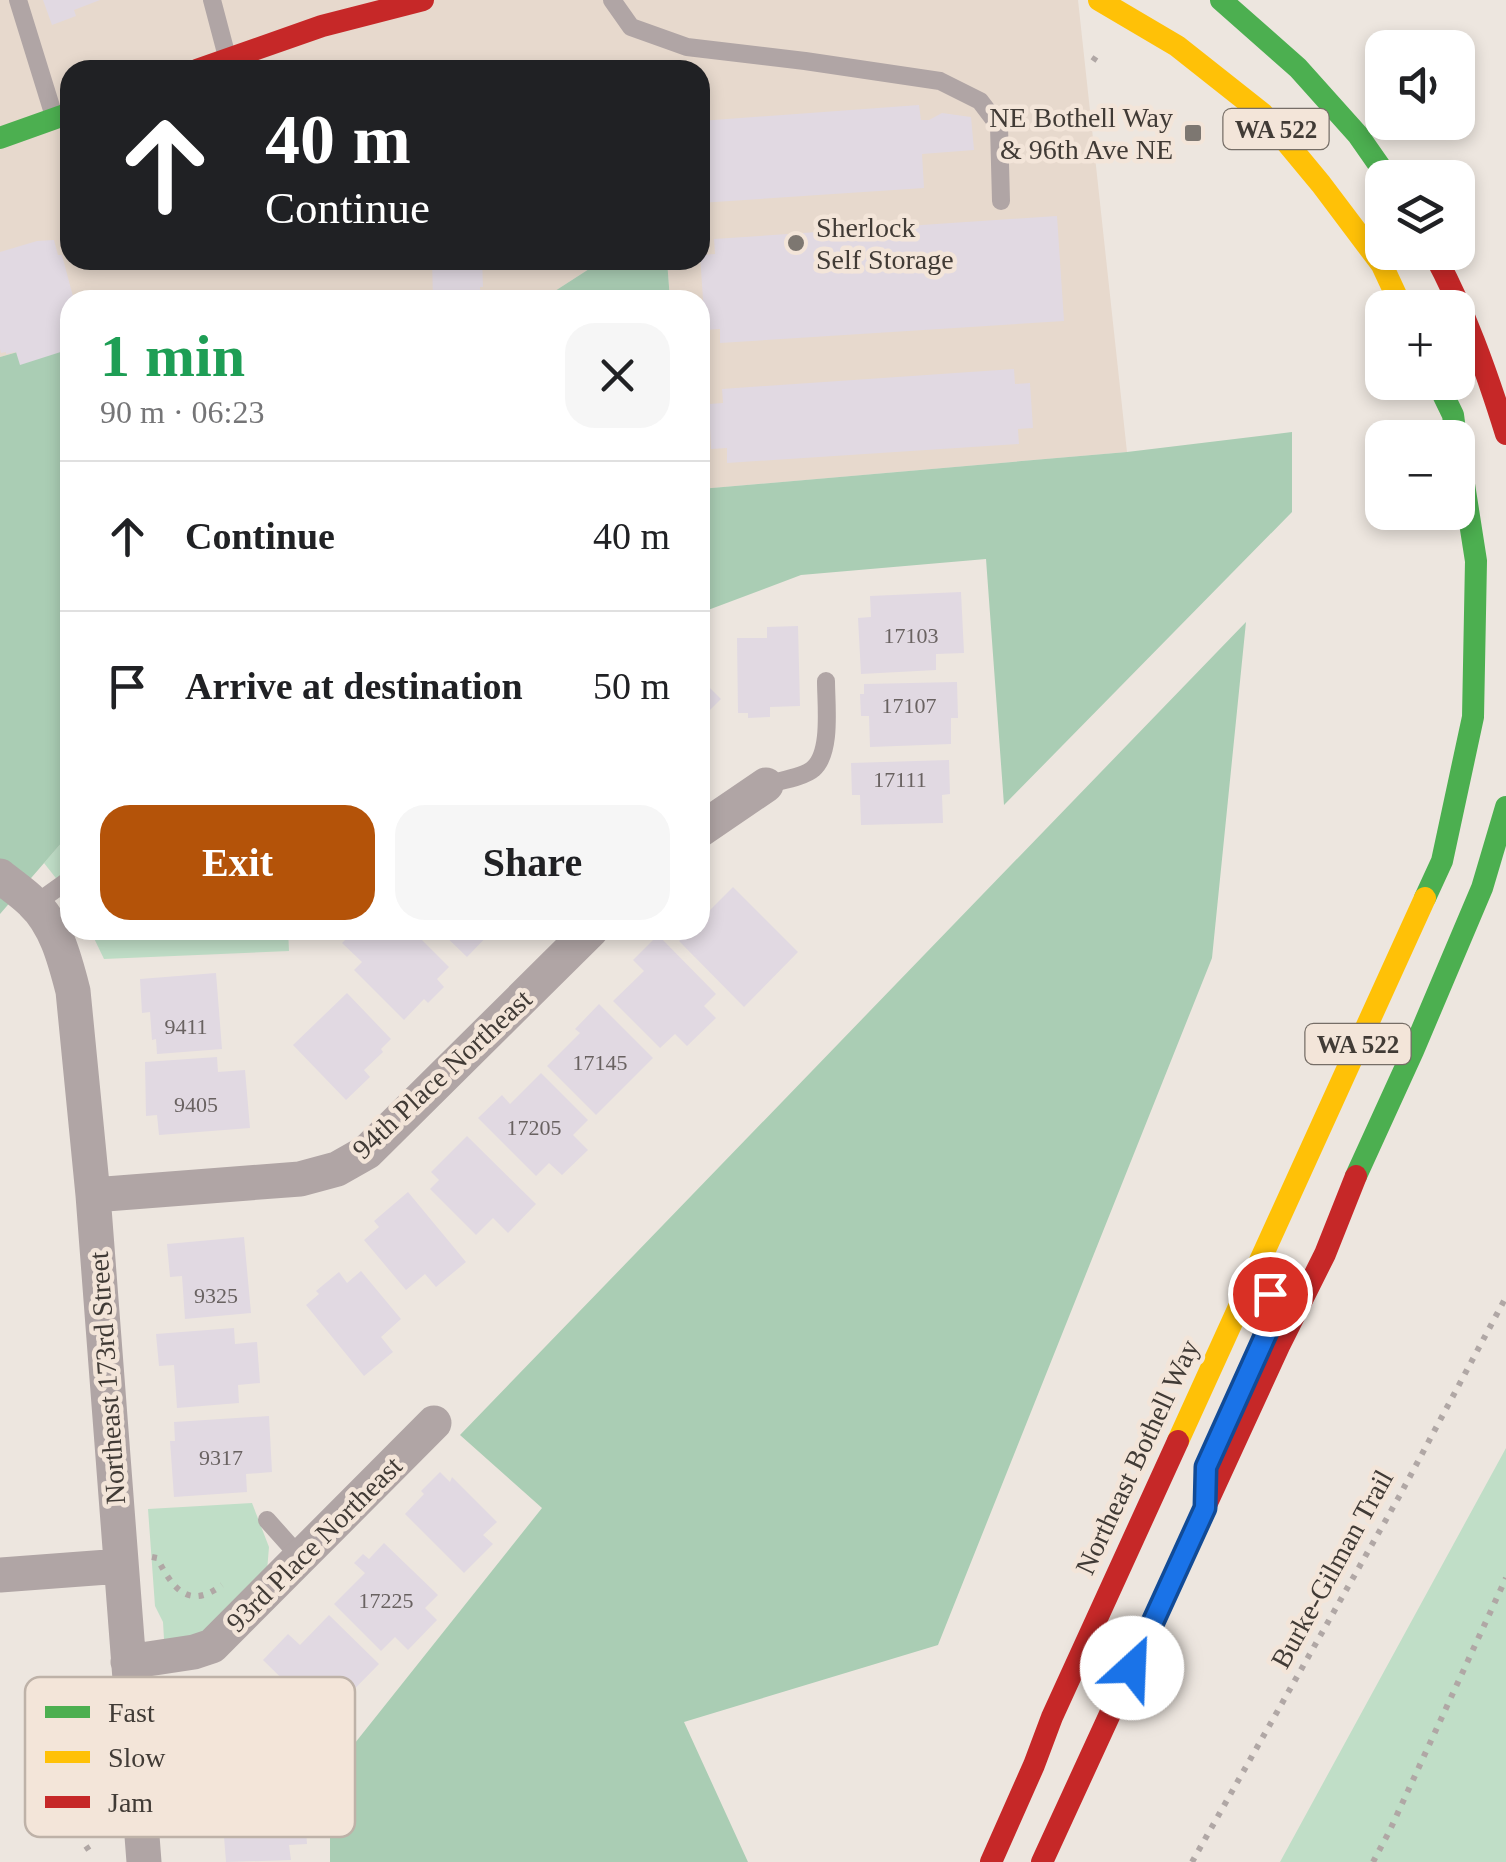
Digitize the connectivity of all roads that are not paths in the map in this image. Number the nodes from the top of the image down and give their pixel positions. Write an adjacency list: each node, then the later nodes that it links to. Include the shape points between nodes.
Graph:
1 (18, 0): 10 (lane)
2 (212, 0): 9 (lane)
3 (360, 0): 8 (main road)
4 (423, 0): 8 (main road)
5 (612, 0): 14 (lane, via 631,27 687,48 940,81 980,101 999,126)
6 (1099, 0): 16 (main road, WA 522, via 1177,46 1263,114 1382,265)
7 (1221, 0): 13 (main road, WA 522, via 1298,68)
8 (322, 26): 9 (main road)
9 (227, 60)
10 (60, 111)
11 (60, 117): 12 (main road)
12 (0, 138)
13 (1375, 160)
14 (1001, 201)
15 (1443, 270): 17 (main road)
16 (1394, 290)
17 (1506, 434)
18 (1471, 530): 28 (main road, Northeast Bothell Way / WA 522, via 1473,717 1442,861)
19 (826, 681): 20 (lane, via 825,752 808,772)
20 (766, 785): 22 (street)
21 (1506, 807): 30 (main road, WA 522, via 1482,888 1414,1051)
22 (710, 823)
23 (0, 876): 25 (street)
24 (60, 886): 25 (lane)
25 (35, 904): 27 (street, Northeast 173rd Street, via 52,927 73,990)
26 (577, 940): 27 (street, 94th Place Northeast, via 366,1152 338,1169 300,1179)
27 (93, 1195): 33 (street, Northeast 173rd Street)
28 (1265, 1295): 30 (main road, via 1271,1323 1206,1467); 39 (main road, Northeast Bothell Way / WA 522, via 1052,1717)
29 (434, 1424): 32 (street, 93rd Place Northeast)
30 (1205, 1508): 40 (main road, WA 522)
31 (268, 1520): 32 (lane)
32 (300, 1557): 35 (street, 93rd Place Northeast, via 212,1646)
33 (134, 1562): 34 (street); 35 (street, Northeast 173rd Street)
34 (0, 1575)
35 (128, 1662): 36 (street, Northeast 173rd Street)
36 (129, 1677)
37 (142, 1837): 38 (street, Northeast 173rd Street)
38 (144, 1862)
39 (991, 1862)
40 (1042, 1862)

